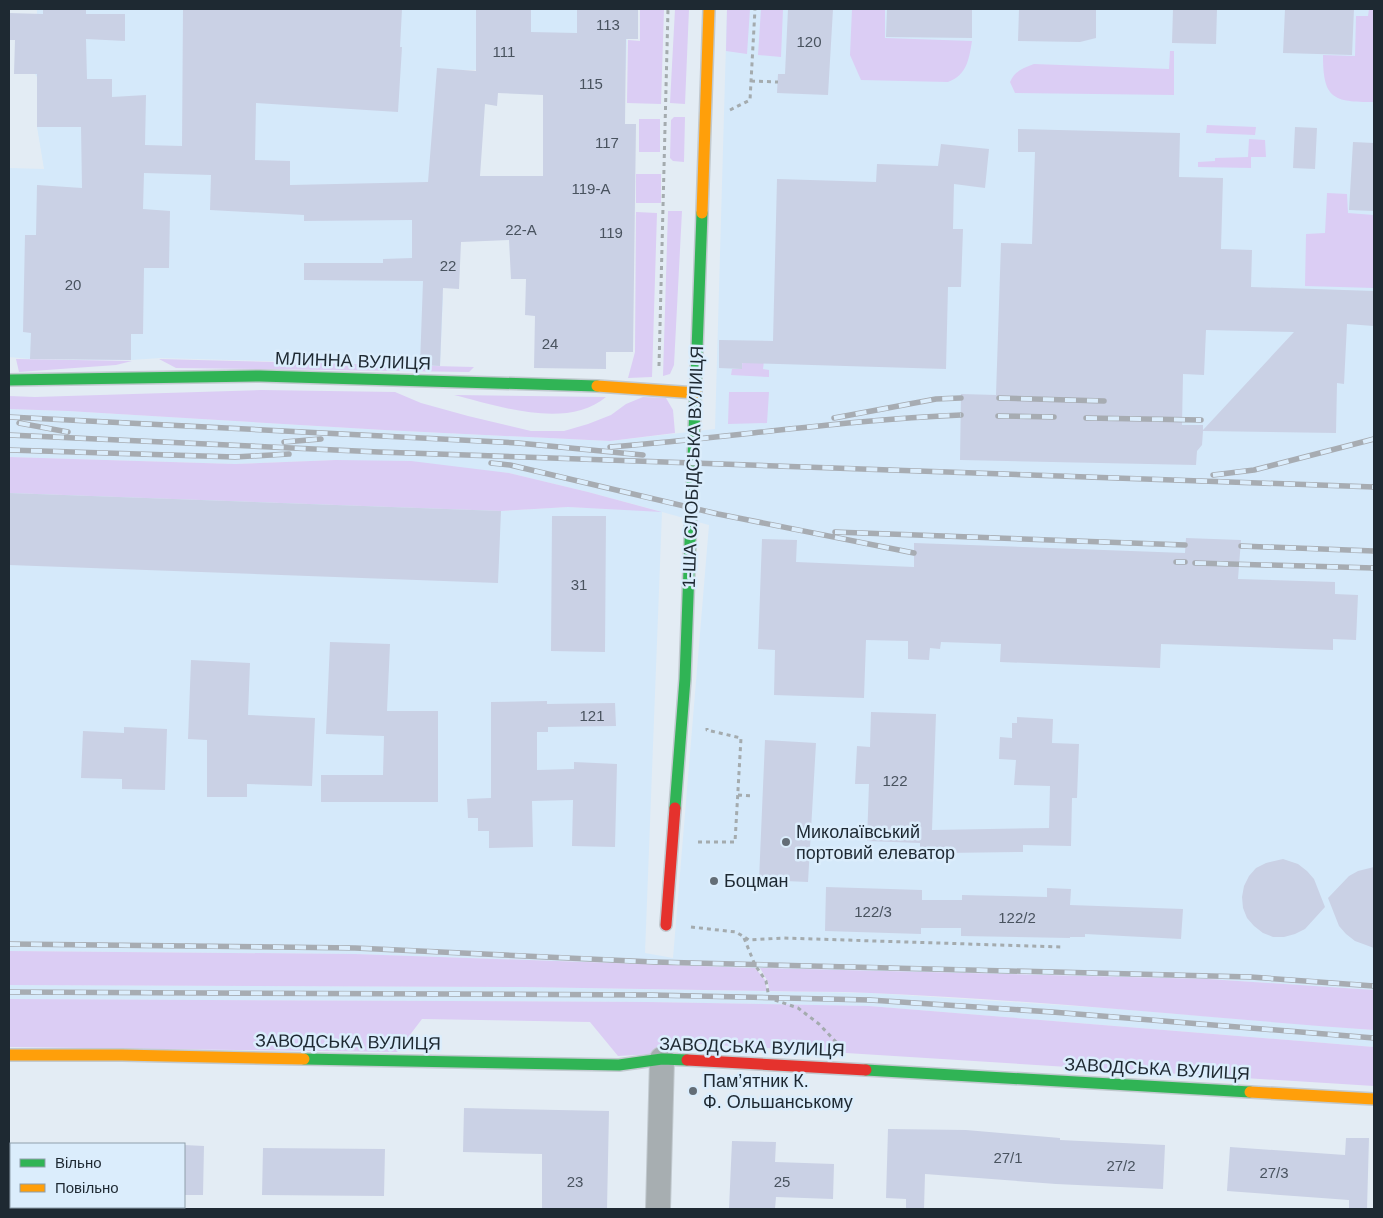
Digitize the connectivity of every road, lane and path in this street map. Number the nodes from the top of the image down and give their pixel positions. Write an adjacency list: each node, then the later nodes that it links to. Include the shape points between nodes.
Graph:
1 (668, 9): 8 (path)
2 (709, 9): 9 (street, 1-ША СЛОБІДСЬКА ВУЛИЦЯ)
3 (755, 9): 4 (path)
4 (751, 81): 5 (path); 6 (path, via 750,100 730,110)
5 (778, 82)
6 (729, 118)
7 (9, 380): 8 (street, МЛИННА ВУЛИЦЯ, via 260,376)
8 (658, 390): 9 (street, МЛИННА ВУЛИЦЯ)
9 (696, 393): 14 (street, 1-ША СЛОБІДСЬКА ВУЛИЦЯ, via 685,686)
10 (708, 720): 11 (path, via 707,730 741,738)
11 (738, 795): 12 (path); 13 (path, via 735,842)
12 (753, 796)
13 (698, 842)
14 (666, 925)
15 (690, 926): 16 (path, via 736,932)
16 (744, 937): 17 (path, via 749,940 783,938); 20 (path, via 766,981 770,998 798,1008 819,1024 837,1043)
17 (1060, 947)
18 (9, 1054): 19 (street, ЗАВОДСЬКА ВУЛИЦЯ, via 619,1065)
19 (662, 1059): 20 (street, ЗАВОДСЬКА ВУЛИЦЯ); 22 (street)
20 (852, 1068): 21 (street, ЗАВОДСЬКА ВУЛИЦЯ)
21 (1374, 1099)
22 (658, 1209)

